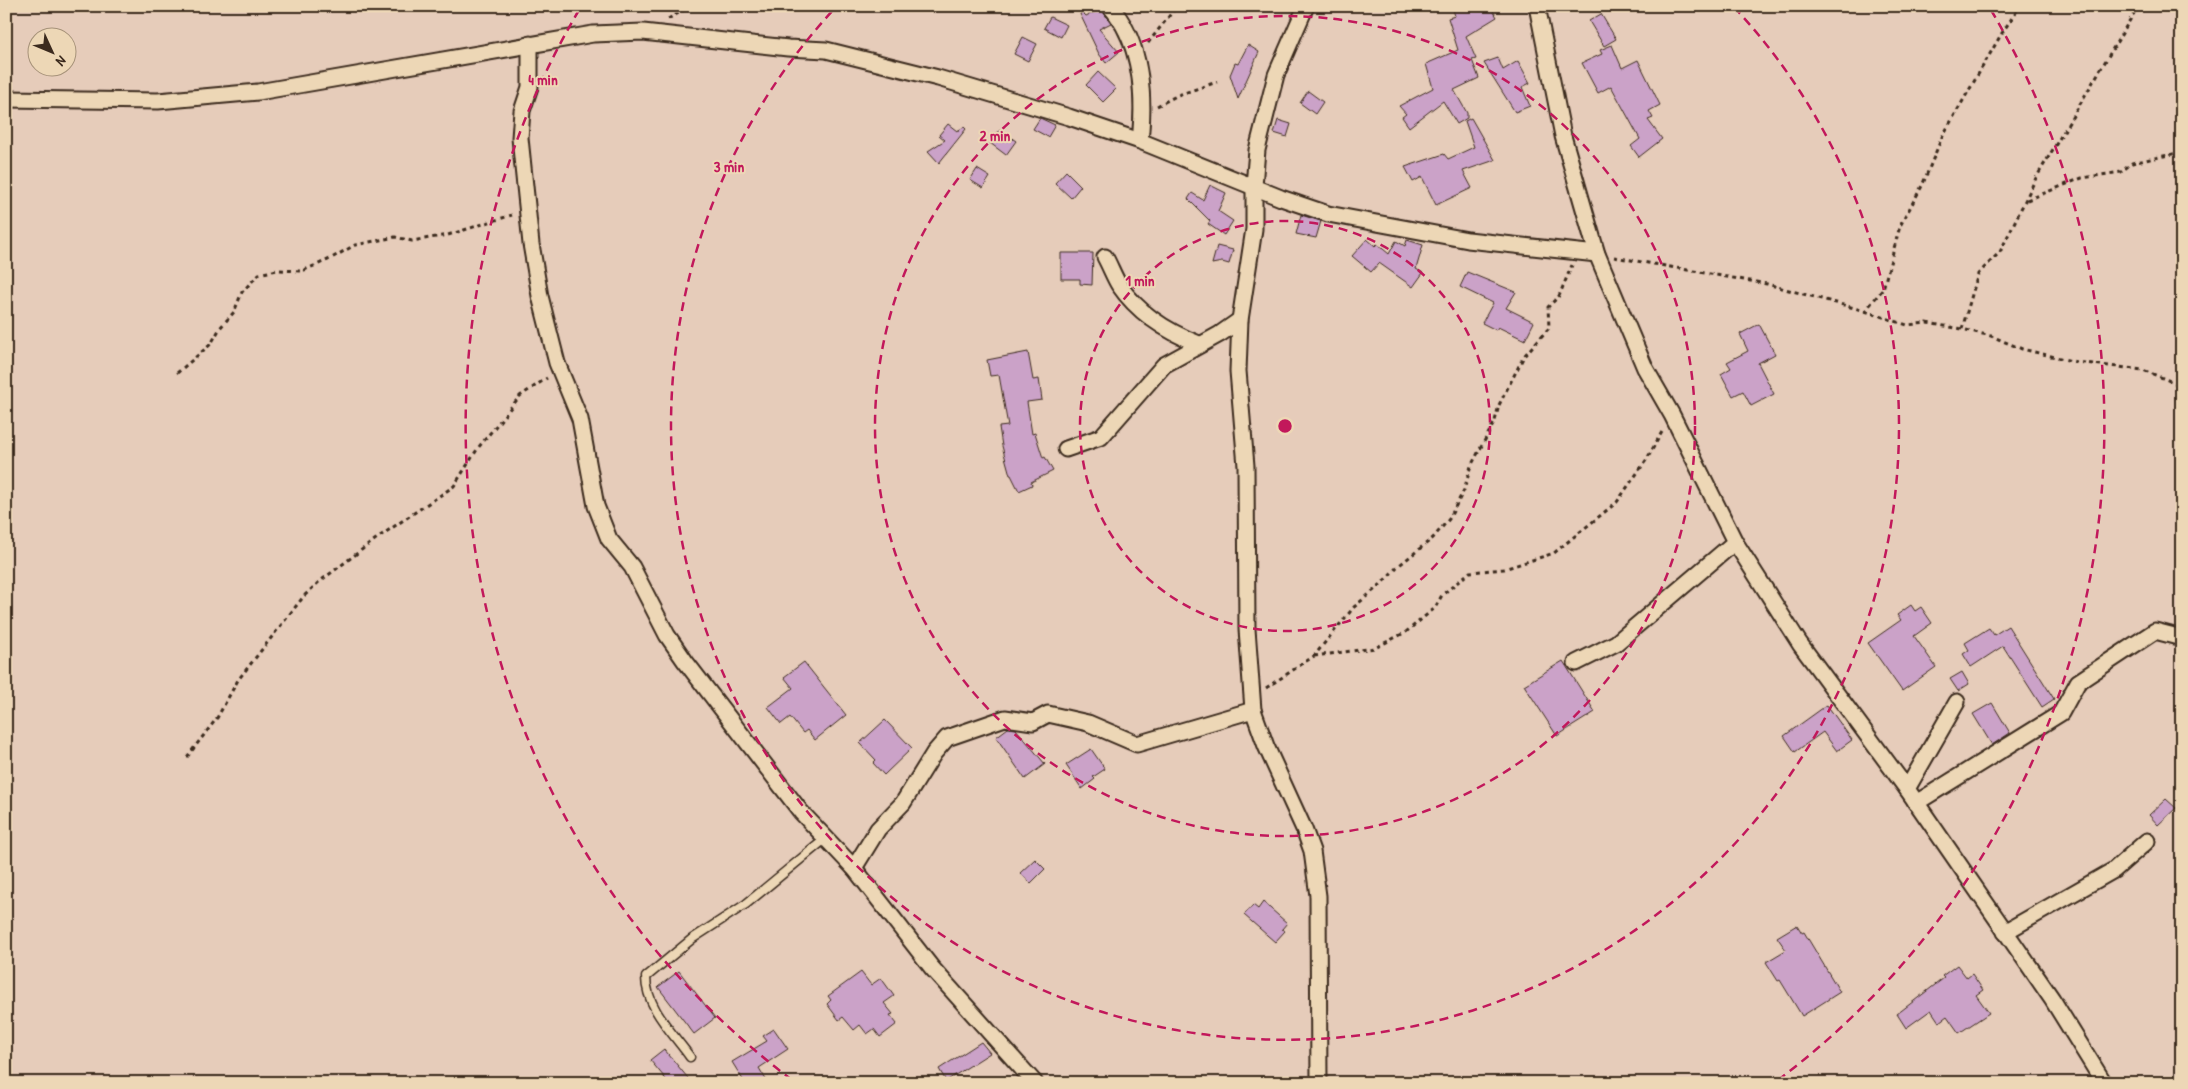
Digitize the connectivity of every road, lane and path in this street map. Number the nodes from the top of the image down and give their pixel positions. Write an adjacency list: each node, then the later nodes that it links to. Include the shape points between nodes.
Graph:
1 (1110, 6): 8 (street)
2 (1177, 6): 8 (path, via 1150,42)
3 (1306, 6): 14 (street, via 1276,75 1258,150)
4 (1537, 6): 18 (street, via 1563,136)
5 (2020, 6): 20 (path, via 1942,137 1922,186 1900,226 1883,289)
6 (2137, 8): 15 (path, via 2036,178)
7 (530, 44): 10 (street, via 258,92 158,101); 12 (street, via 593,34 643,32 826,50 1070,117); 16 (street, via 530,87 522,110 520,138)
8 (1135, 49): 11 (street)
9 (1217, 82): 11 (path, via 1178,95)
10 (6, 99)
11 (1143, 113): 12 (street)
12 (1140, 141): 14 (street)
13 (2182, 152): 15 (path, via 2132,163 2121,172 2082,178)
14 (1254, 186): 17 (street, via 1328,214 1468,240); 21 (street, via 1254,229)
15 (2027, 200): 22 (path, via 2000,252 1978,274)
16 (528, 212): 24 (street, via 540,296); 25 (path, via 448,235 412,241 395,238 355,245 302,271 277,270 259,274 242,292 234,312 211,344)
17 (1577, 253): 18 (street); 31 (path, via 1559,296 1548,307 1549,328 1524,356 1449,519 1433,538 1354,607)
18 (1597, 254): 20 (path, via 1767,284); 27 (street, via 1645,368)
19 (1105, 257): 23 (street, via 1119,285 1144,314)
20 (1865, 311): 22 (path, via 1907,325 1927,323)
21 (1240, 320): 23 (street); 34 (street, via 1238,371 1246,466 1247,629)
22 (1962, 329): 26 (path, via 1992,336 2022,349 2076,362 2143,370)
23 (1199, 344): 28 (street, via 1164,365 1100,437)
24 (557, 363): 35 (path, via 548,378 520,396 478,448 454,486 380,536 304,596 238,680 217,718); 38 (street, via 580,419 596,506 609,539 632,567 667,635 700,682)
25 (177, 373)
26 (2182, 386)
27 (1672, 414): 29 (street); 31 (path, via 1647,459 1617,502 1554,554 1504,569 1470,572 1406,632 1375,648)
28 (1066, 449)
29 (1735, 542): 32 (street, via 1616,643); 36 (street, via 1800,644)
30 (2182, 638): 37 (street, via 2155,631 2078,682 2061,713)
31 (1314, 656): 34 (path)
32 (1576, 663)
33 (1957, 702): 36 (street)
34 (1253, 704): 40 (street, via 1137,744 1088,722 1048,714 1032,722 1005,718 947,738 903,803 878,830); 44 (street, via 1266,746 1304,829 1316,871)
35 (187, 757)
36 (1908, 789): 37 (street)
37 (1916, 803): 41 (street)
38 (825, 839): 40 (street); 42 (lane, via 746,904 692,939 646,976 646,989 652,1006)
39 (2147, 841): 41 (street, via 2114,870)
40 (854, 868): 43 (street, via 932,968)
41 (2004, 932): 45 (street, via 2052,999)
42 (690, 1057)
43 (1035, 1083)
44 (1319, 1083)
45 (2104, 1083)

